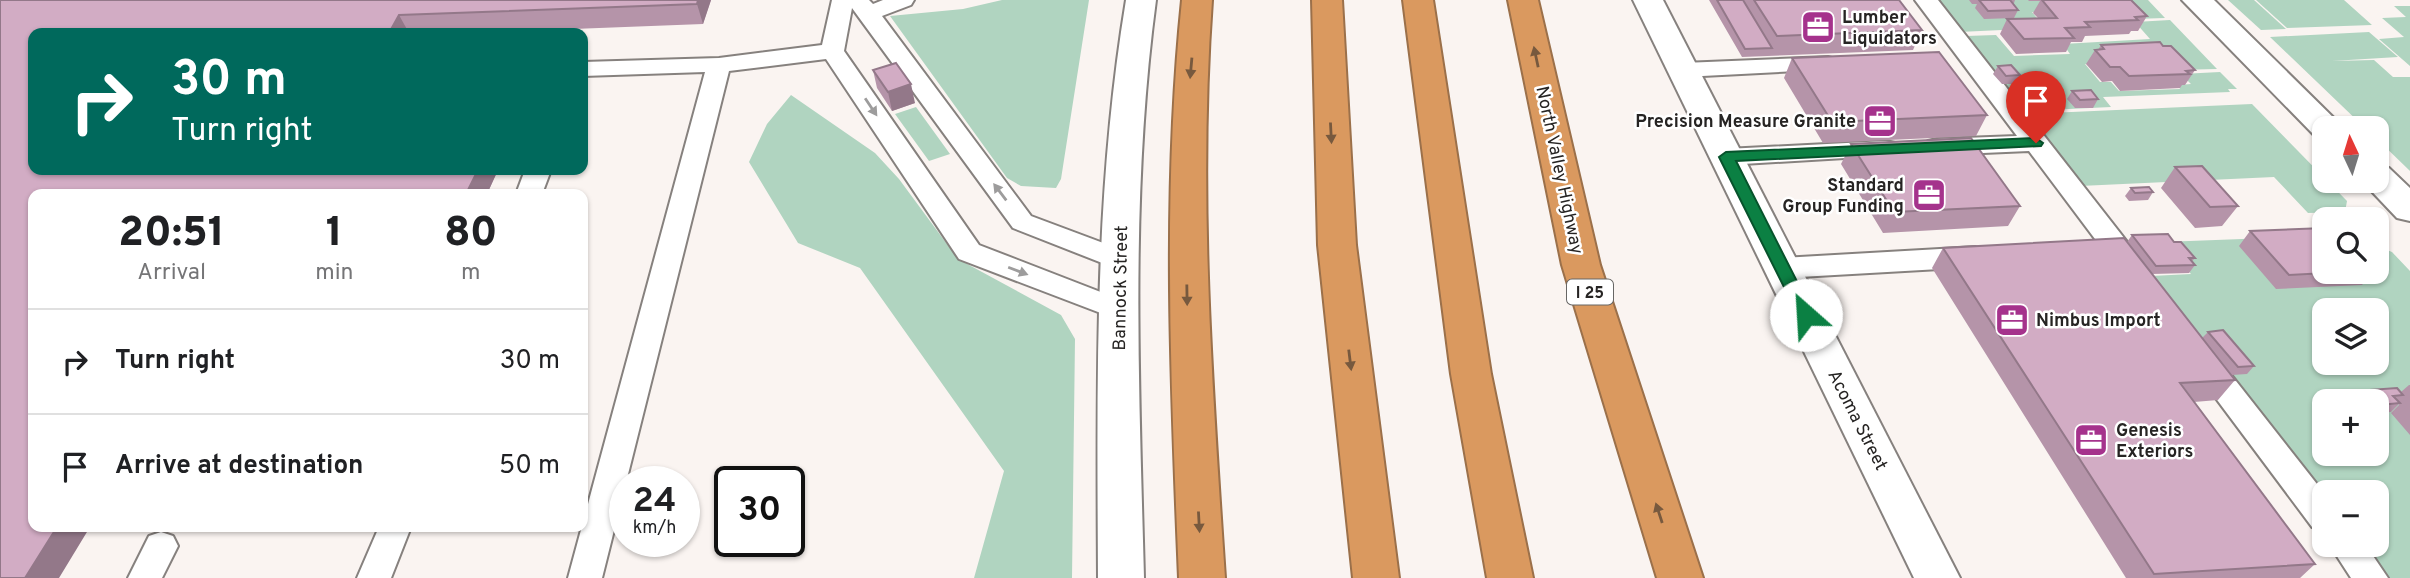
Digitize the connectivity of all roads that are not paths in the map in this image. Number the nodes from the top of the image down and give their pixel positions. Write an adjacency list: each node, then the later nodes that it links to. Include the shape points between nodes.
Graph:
1 (843, 0): 12 (lane)
2 (903, 0): 11 (lane)
3 (1141, 0): 27 (street, Bannock Street, via 1124,142)
4 (1198, 0): 40 (highway, one-way to 40, via 1187,114 1185,204)
5 (1326, 0): 41 (highway, one-way to 41, via 1337,245)
6 (1418, 0): 42 (highway, via 1471,374)
7 (1523, 0): 43 (highway, North Valley Highway / I 25, one-way to 7, via 1581,265)
8 (1648, 0): 18 (street, Acoma Street)
9 (1926, 0): 13 (lane)
10 (2197, 0): 19 (street)
11 (863, 7): 27 (lane, one-way to 11, via 1022,222)
12 (832, 51): 16 (lane); 30 (lane, one-way to 30, via 969,251)
13 (1970, 58): 14 (lane); 20 (lane)
14 (1943, 59)
15 (1847, 63): 18 (lane)
16 (719, 65): 17 (lane); 38 (lane)
17 (588, 69)
18 (1683, 70): 21 (street, Acoma Street)
19 (2316, 116)
20 (2036, 143): 21 (lane); 24 (lane)
21 (1726, 157): 28 (street, Acoma Street)
22 (2389, 189): 23 (street)
23 (2410, 209)
24 (2118, 249): 25 (lane); 29 (lane)
25 (2090, 251)
26 (1995, 256): 28 (lane)
27 (1120, 260): 30 (street, Bannock Street)
28 (1782, 268): 44 (street, Acoma Street)
29 (2151, 292)
30 (1119, 310): 39 (street, Bannock Street)
31 (2192, 346): 32 (lane)
32 (2312, 501)
33 (393, 532): 37 (lane)
34 (161, 546): 36 (lane)
35 (2355, 557): 45 (lane)
36 (145, 578)
37 (374, 578)
38 (585, 578)
39 (1121, 578)
40 (1202, 578)
41 (1376, 578)
42 (1510, 578)
43 (1680, 578)
44 (1937, 578)
45 (2371, 578)

